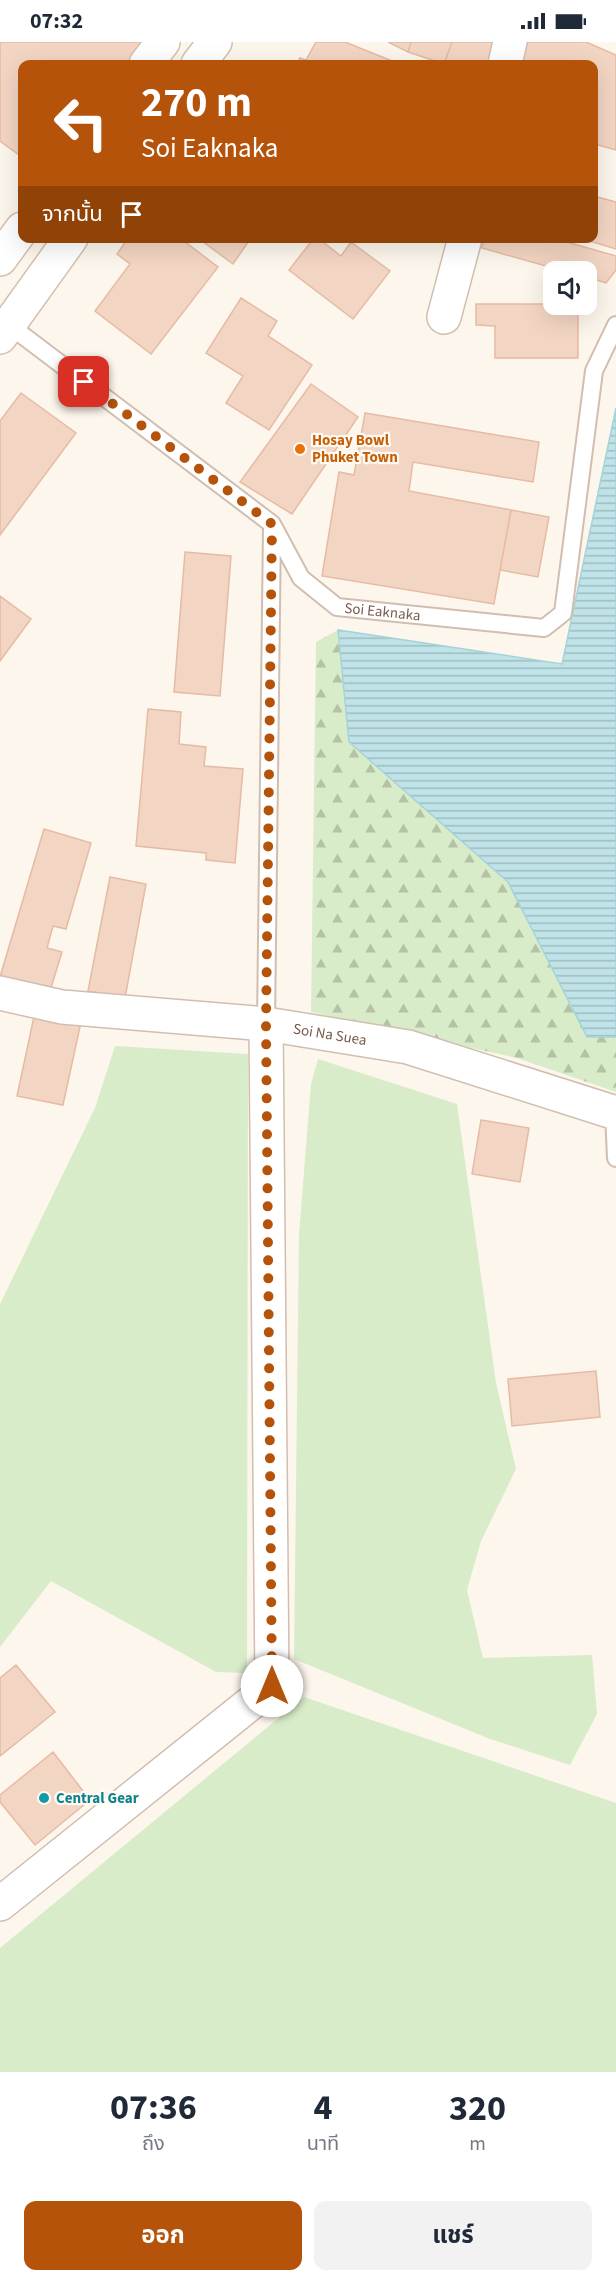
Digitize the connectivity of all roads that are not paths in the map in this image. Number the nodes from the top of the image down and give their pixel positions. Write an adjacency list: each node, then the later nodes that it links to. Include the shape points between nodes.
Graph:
1 (163, 42): 4 (street)
2 (215, 42): 5 (street)
3 (510, 42): 6 (street)
4 (149, 60)
5 (201, 60)
6 (506, 60)
7 (18, 234): 10 (street)
8 (67, 243): 13 (street)
9 (464, 243): 11 (street)
10 (0, 259)
11 (444, 317)
12 (616, 325): 14 (lane, Soi Eaknaka, via 594,371 563,613 544,628 337,607 301,578)
13 (4, 331): 14 (lane, Soi Eaknaka)
14 (272, 524): 16 (lane)
15 (0, 993): 16 (street, Soi Na Suea, via 62,1007)
16 (266, 1024): 17 (street, Soi Na Suea, via 408,1047); 19 (street, via 272,1686)
17 (615, 1112): 18 (lane)
18 (616, 1158)
19 (0, 1904)

